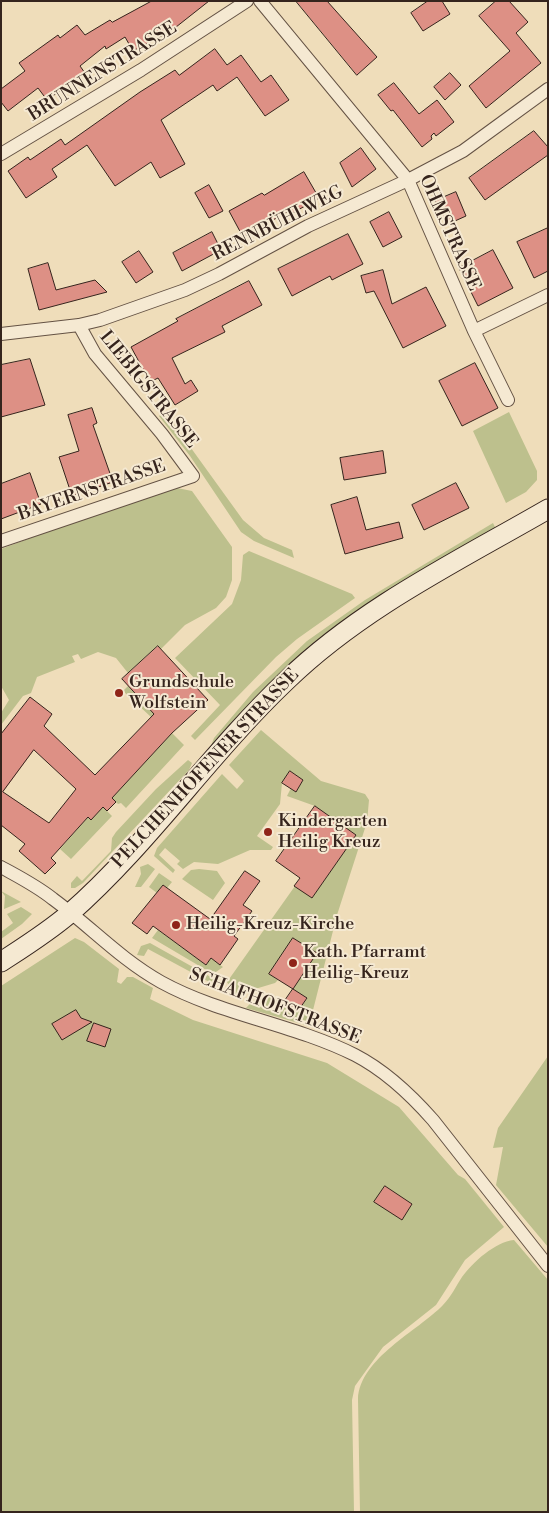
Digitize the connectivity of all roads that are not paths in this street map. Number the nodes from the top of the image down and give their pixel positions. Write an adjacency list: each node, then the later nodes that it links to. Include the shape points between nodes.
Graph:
1 (247, 1): 4 (street, BRUNNENSTRASSE, via 141,70)
2 (260, 1): 5 (street, OHMSTRASSE)
3 (548, 89): 5 (street, RENNBÜHLWEG, via 469,147)
4 (1, 154)
5 (408, 180): 7 (street, RENNBÜHLWEG, via 308,226 185,290 124,313); 8 (street, OHMSTRASSE)
6 (548, 295): 8 (street)
7 (79, 325): 9 (street, RENNBÜHLWEG); 11 (street, LIEBIGSTRASSE, via 95,354)
8 (474, 331): 10 (street, OHMSTRASSE)
9 (1, 334)
10 (508, 400)
11 (193, 476): 13 (street, BAYERNSTRASSE)
12 (548, 509): 15 (main road, PELCHENHOFENER STRASSE, via 418,584 344,632 310,659)
13 (1, 541)
14 (1, 867): 15 (street, SCHAFHOFSTRASSE, via 42,891)
15 (70, 913): 16 (main road, PELCHENHOFENER STRASSE); 17 (street, SCHAFHOFSTRASSE, via 106,944 162,982 356,1055 386,1075 433,1120)
16 (1, 962)
17 (548, 1266)

